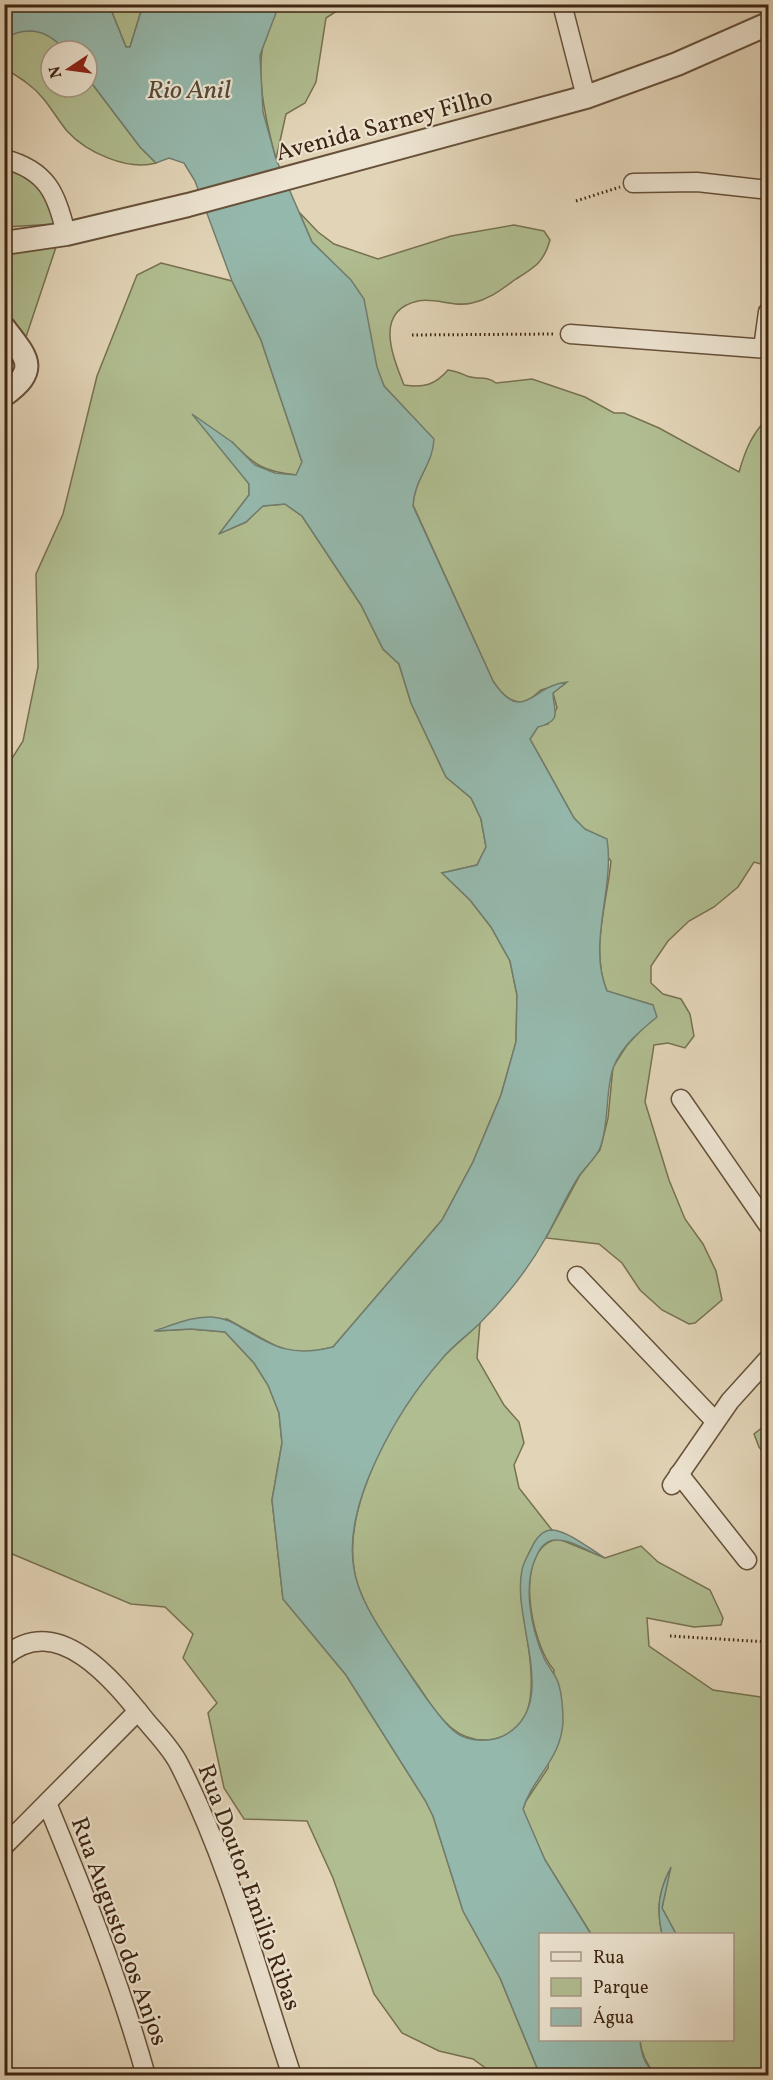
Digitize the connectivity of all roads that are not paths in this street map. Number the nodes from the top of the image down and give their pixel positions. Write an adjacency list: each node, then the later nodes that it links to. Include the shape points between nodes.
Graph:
1 (561, 4): 3 (street)
2 (768, 24): 3 (street, Avenida Sarney Filho, via 677,64)
3 (586, 97): 7 (street, Avenida Sarney Filho, via 188,205)
4 (4, 159): 7 (street, via 24,165 45,181 56,196)
5 (633, 183): 6 (street, via 697,182)
6 (768, 190)
7 (66, 234): 8 (street, Avenida Sarney Filho)
8 (4, 243)
9 (768, 312): 13 (street)
10 (4, 328): 14 (street, via 28,365 25,376)
11 (570, 334): 13 (street)
12 (4, 347): 14 (street, via 18,368)
13 (766, 349)
14 (10, 391)
15 (681, 1100): 16 (street)
16 (768, 1225)
17 (577, 1276): 19 (street)
18 (768, 1359): 19 (street)
19 (715, 1421): 20 (street, via 675,1479)
20 (747, 1560)
21 (4, 1658): 22 (street, Rua Doutor Emilio Ribas, via 20,1645 33,1641 70,1648 95,1664)
22 (138, 1711): 23 (street); 26 (street, Rua Doutor Emilio Ribas, via 178,1760 200,1808)
23 (47, 1803): 24 (street); 25 (street, Rua Augusto dos Anjos, via 92,1913)
24 (4, 1846)
25 (146, 2076)
26 (292, 2076)

